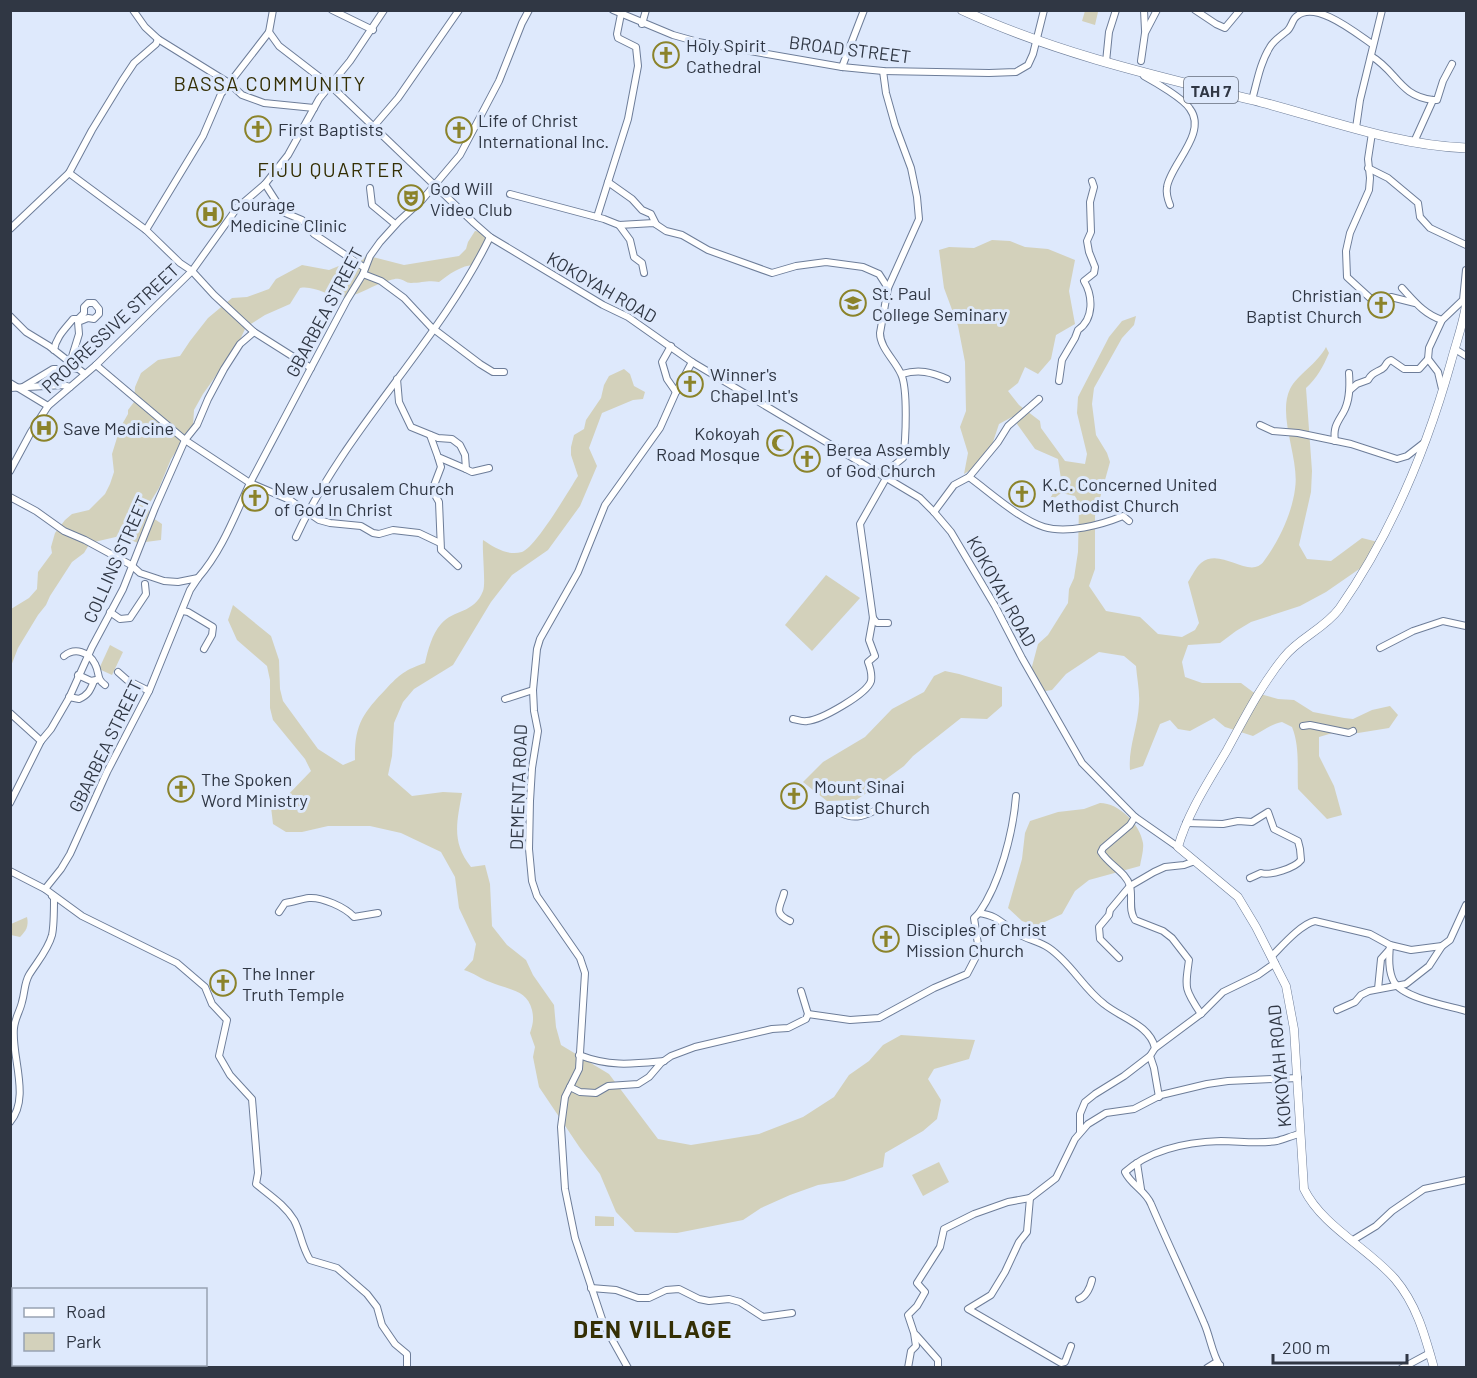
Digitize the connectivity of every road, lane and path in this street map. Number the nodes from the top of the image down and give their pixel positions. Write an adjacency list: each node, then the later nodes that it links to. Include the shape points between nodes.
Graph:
1 (133, 10): 23 (street)
2 (273, 10): 21 (street)
3 (332, 10): 20 (street)
4 (384, 10): 20 (street, PROGRESSIVE STREET)
5 (459, 10): 38 (street)
6 (529, 10): 48 (street, GBARBEA STREET, via 499,81 460,155)
7 (613, 10): 18 (street, BROAD STREET)
8 (646, 10): 19 (street)
9 (864, 10): 30 (street)
10 (962, 10): 24 (highway, TAH 7)
11 (1044, 10): 24 (street, BROAD STREET)
12 (1116, 10): 28 (street)
13 (1144, 10): 22 (street)
14 (1157, 10): 22 (street)
15 (1195, 10): 16 (street, via 1224,28)
16 (1240, 10)
17 (1382, 10): 25 (street)
18 (621, 14): 19 (street, BROAD STREET); 46 (street, via 618,38 636,47 638,66 628,119)
19 (642, 24): 30 (street, BROAD STREET, via 698,42)
20 (373, 30): 34 (street, PROGRESSIVE STREET)
21 (269, 32): 33 (street); 34 (street, KOKOYAH ROAD, via 279,46)
22 (1145, 33): 27 (street)
23 (158, 39): 33 (street); 44 (street, via 122,81)
24 (1036, 41): 28 (highway, TAH 7); 32 (street, BROAD STREET, via 1028,65 1017,72)
25 (1372, 44): 26 (street); 35 (street, via 1329,16 1299,14 1290,29 1270,45)
26 (1371, 56): 36 (street, via 1390,70 1399,85); 39 (street)
27 (1141, 61)
28 (1106, 62): 31 (highway, TAH 7)
29 (1452, 64): 36 (street, via 1437,99)
30 (842, 67): 32 (street, BROAD STREET)
31 (1136, 70): 35 (highway, TAH 7); 51 (street, via 1190,109 1193,116 1194,131 1167,186)
32 (883, 71): 64 (street, via 886,93 911,168 919,219)
33 (229, 82): 37 (street, via 242,95 264,103); 57 (street, via 217,100 203,136)
34 (332, 86): 37 (street, PROGRESSIVE STREET); 38 (street, KOKOYAH ROAD)
35 (1252, 100): 39 (highway, TAH 7)
36 (1433, 100): 41 (street)
37 (314, 108): 47 (street, PROGRESSIVE STREET, via 288,155)
38 (374, 126): 48 (street, KOKOYAH ROAD)
39 (1356, 128): 40 (highway, TAH 7)
40 (1372, 133): 41 (highway, TAH 7); 43 (street)
41 (1414, 142): 42 (highway, TAH 7)
42 (1467, 148)
43 (1368, 168): 59 (street, via 1388,178 1418,203 1420,217 1430,228); 66 (street, via 1369,190 1346,251 1347,278 1370,298 1390,297)
44 (69, 173): 56 (street); 57 (street)
45 (1092, 181): 88 (street, via 1091,232 1087,241 1095,267 1084,281 1091,296 1089,315 1062,360)
46 (608, 182): 52 (street); 54 (street, via 651,214)
47 (265, 184): 61 (street, PROGRESSIVE STREET, via 237,208); 62 (street, via 283,212 295,216)
48 (435, 184): 53 (street, GBARBEA STREET); 58 (street, KOKOYAH ROAD)
49 (370, 188): 53 (street, via 372,206)
50 (510, 194): 52 (street)
51 (1170, 205)
52 (597, 217): 55 (street)
53 (395, 224): 62 (street, GBARBEA STREET, via 370,256)
54 (656, 224): 55 (street); 64 (street, via 708,250 764,271 778,272 811,263 840,263 870,269 879,274)
55 (619, 225): 63 (street)
56 (10, 229)
57 (146, 230): 61 (street)
58 (490, 237): 70 (street); 72 (street, KOKOYAH ROAD, via 628,316)
59 (1467, 245)
60 (1467, 270): 69 (street, via 1463,300)
61 (192, 271): 71 (street); 79 (street, PROGRESSIVE STREET)
62 (364, 271): 70 (street, via 404,298); 80 (street, GBARBEA STREET)
63 (644, 273)
64 (888, 288): 84 (street, via 880,340)
65 (1402, 288): 66 (street)
66 (1415, 303): 69 (street, via 1428,315)
67 (1467, 305): 73 (main road)
68 (10, 316): 74 (street)
69 (1442, 320): 76 (street)
70 (434, 329): 82 (street, via 493,372); 86 (street)
71 (254, 332): 80 (street); 100 (street, COLLINS STREET, via 240,344 224,369 197,425)
72 (671, 346): 77 (street, KOKOYAH ROAD); 94 (street, via 662,362)
73 (1455, 349): 75 (street); 95 (main road)
74 (54, 350): 78 (street); 78 (street, via 60,334 84,313 88,303 94,303 99,314 78,322 79,334)
75 (1467, 356)
76 (1428, 359): 93 (street, via 1419,369 1404,369 1391,360); 95 (street, via 1438,372)
77 (692, 362): 94 (street, DEMENTA ROAD); 108 (street, KOKOYAH ROAD)
78 (70, 363): 81 (street)
79 (96, 365): 81 (street, PROGRESSIVE STREET); 100 (street)
80 (311, 368): 109 (street, GBARBEA STREET)
81 (82, 372): 85 (street, via 53,369); 92 (street, PROGRESSIVE STREET)
82 (504, 372)
83 (1349, 373): 93 (street)
84 (902, 374): 87 (street, via 917,370); 108 (street, via 903,458)
85 (41, 378): 90 (street); 91 (street)
86 (397, 379): 99 (street, via 399,402 411,427); 111 (street)
87 (947, 379)
88 (1059, 381)
89 (10, 383): 90 (street)
90 (17, 387): 91 (street); 97 (street)
91 (39, 387): 92 (street)
92 (70, 387): 97 (street, PROGRESSIVE STREET)
93 (1350, 390): 101 (street, via 1337,420)
94 (675, 392): 133 (street, DEMENTA ROAD, via 660,429 605,505 578,572 540,639)
95 (1443, 392): 102 (main road)
96 (1039, 399): 107 (street, via 1008,426)
97 (48, 406): 106 (street, PROGRESSIVE STREET)
98 (1260, 425): 101 (street)
99 (430, 435): 103 (street); 104 (street, via 452,439 460,445)
100 (185, 440): 109 (street); 116 (street, COLLINS STREET)
101 (1335, 441): 102 (street, via 1397,459)
102 (1425, 441): 147 (main road, via 1365,568 1338,611 1285,655 1246,715)
103 (438, 456): 104 (street); 115 (street, via 441,467 433,488 442,525)
104 (466, 468): 105 (street, via 472,472)
105 (489, 468)
106 (10, 471)
107 (969, 477): 112 (street, via 954,485); 113 (street, via 1044,527 1063,529 1123,516)
108 (885, 479): 112 (street, KOKOYAH ROAD, via 920,498); 122 (street, via 860,525)
109 (250, 483): 111 (street); 118 (street, GBARBEA STREET, via 214,558)
110 (10, 497): 116 (street)
111 (308, 511): 114 (street); 115 (street, via 330,523 361,526 379,534 393,530 419,533)
112 (934, 512): 146 (street, KOKOYAH ROAD, via 951,532 995,606 1082,763)
113 (1129, 521)
114 (296, 537)
115 (440, 543): 117 (street, via 441,550)
116 (131, 566): 118 (street, via 164,580); 121 (street, COLLINS STREET)
117 (458, 566)
118 (198, 578): 120 (street, GBARBEA STREET)
119 (145, 584): 121 (street, via 146,594 130,618)
120 (183, 611): 126 (street, via 213,627); 134 (street, GBARBEA STREET)
121 (110, 612): 127 (street, COLLINS STREET)
122 (873, 618): 123 (street, via 877,623); 138 (street, via 869,640 875,656 868,662 871,680 865,690 818,718)
123 (888, 623)
124 (1467, 626): 125 (street, via 1443,621 1413,630)
125 (1380, 648)
126 (204, 650)
127 (88, 654): 128 (street, via 70,651); 130 (street, COLLINS STREET); 131 (street, via 95,663)
128 (64, 656)
129 (118, 672): 134 (street)
130 (78, 675): 131 (street); 135 (street, COLLINS STREET)
131 (96, 680): 132 (street); 135 (street, via 85,696)
132 (105, 686)
133 (533, 690): 136 (street); 172 (street, DEMENTA ROAD, via 538,731 530,801 532,881 537,896 580,958 585,973)
134 (149, 691): 153 (street, GBARBEA STREET, via 106,772 70,854)
135 (69, 697): 141 (street, COLLINS STREET)
136 (505, 699)
137 (10, 713): 141 (street)
138 (793, 719)
139 (1303, 726): 140 (street)
140 (1353, 731)
141 (41, 741): 143 (street, COLLINS STREET)
142 (1016, 796): 158 (street, via 1002,864 988,901)
143 (10, 803)
144 (874, 811): 145 (street, via 862,817)
145 (842, 813)
146 (1135, 817): 148 (street, KOKOYAH ROAD); 152 (street, via 1101,852 1125,875)
147 (1186, 823): 148 (main road); 151 (street, via 1252,822 1268,812 1274,829 1298,841 1301,860 1295,867)
148 (1178, 847): 149 (main road, KOKOYAH ROAD)
149 (1196, 861): 152 (street, via 1165,867); 163 (main road, KOKOYAH ROAD, via 1238,897)
150 (10, 871): 153 (street)
151 (1250, 878)
152 (1130, 886): 162 (street, via 1099,927 1100,939); 170 (street, via 1135,920 1163,931 1189,960 1184,981)
153 (46, 891): 178 (street, via 54,898 52,934 25,982 15,1021 19,1091 18,1109); 194 (street, via 89,920 170,958 205,987 212,1004 227,1020 219,1056 252,1099 256,1184 294,1221 310,1260 337,1268 367,1294 377,1307 382,1325 407,1354)
154 (784, 893): 159 (street, via 778,906)
155 (1467, 905): 160 (street, via 1450,940)
156 (279, 912): 157 (street, via 285,903 311,898 354,917)
157 (378, 913)
158 (979, 913): 169 (street, via 974,918 979,951 967,974 879,1018 850,1020); 171 (street, via 993,915 1016,933 1047,946 1071,966 1103,1003 1143,1028)
159 (790, 921)
160 (1442, 946): 161 (street); 164 (street, via 1425,970 1406,984)
161 (1390, 948): 163 (street, via 1370,934 1316,921 1297,931); 164 (street, via 1388,960); 165 (street, via 1381,959)
162 (1119, 958)
163 (1273, 960): 170 (street, via 1258,975 1223,992); 175 (main road, KOKOYAH ROAD, via 1290,1004)
164 (1396, 985): 165 (street); 168 (street, via 1412,996)
165 (1378, 989): 167 (street)
166 (801, 991): 169 (street)
167 (1337, 1010)
168 (1467, 1011)
169 (808, 1014): 174 (street, via 788,1028 695,1047)
170 (1201, 1014): 171 (street)
171 (1155, 1048): 173 (street)
172 (579, 1055): 174 (street, via 620,1065); 176 (street, DEMENTA ROAD, via 579,1069)
173 (1150, 1056): 177 (street); 179 (street, via 1085,1102)
174 (664, 1060): 176 (street, via 638,1084 608,1086 596,1093)
175 (1298, 1077): 177 (street, via 1228,1081); 180 (main road, KOKOYAH ROAD)
176 (570, 1087): 187 (street, DEMENTA ROAD, via 561,1126 565,1189 574,1238)
177 (1158, 1097): 179 (street, via 1134,1109 1106,1113)
178 (10, 1122)
179 (1079, 1134): 184 (street, via 1056,1178)
180 (1299, 1134): 181 (street, via 1277,1141 1222,1141 1169,1148); 185 (main road, KOKOYAH ROAD, via 1304,1190 1313,1207)
181 (1137, 1163): 183 (street); 183 (street, via 1125,1172)
182 (1467, 1179): 185 (street, via 1424,1189)
183 (1141, 1189): 193 (street, via 1150,1201)
184 (1030, 1198): 190 (street, via 974,1214 945,1229 940,1247 917,1283 926,1292 908,1315); 191 (street, via 1027,1232 1005,1272 991,1295 968,1309 1061,1363)
185 (1353, 1240): 192 (main road, KOKOYAH ROAD, via 1408,1295)
186 (1092, 1280): 188 (street)
187 (591, 1288): 189 (street, via 615,1290 638,1298 679,1289 699,1299 740,1302 767,1318); 195 (street, DEMENTA ROAD, via 604,1325)
188 (1079, 1299)
189 (792, 1313)
190 (914, 1333): 196 (street, via 916,1346); 197 (street, via 938,1360)
191 (1071, 1347)
192 (1430, 1353): 199 (street); 200 (main road, KOKOYAH ROAD)
193 (1221, 1367): 198 (street, via 1215,1363)
194 (407, 1368)
195 (628, 1368)
196 (908, 1368)
197 (938, 1368)
198 (1207, 1368)
199 (1402, 1368)
200 (1434, 1368)

